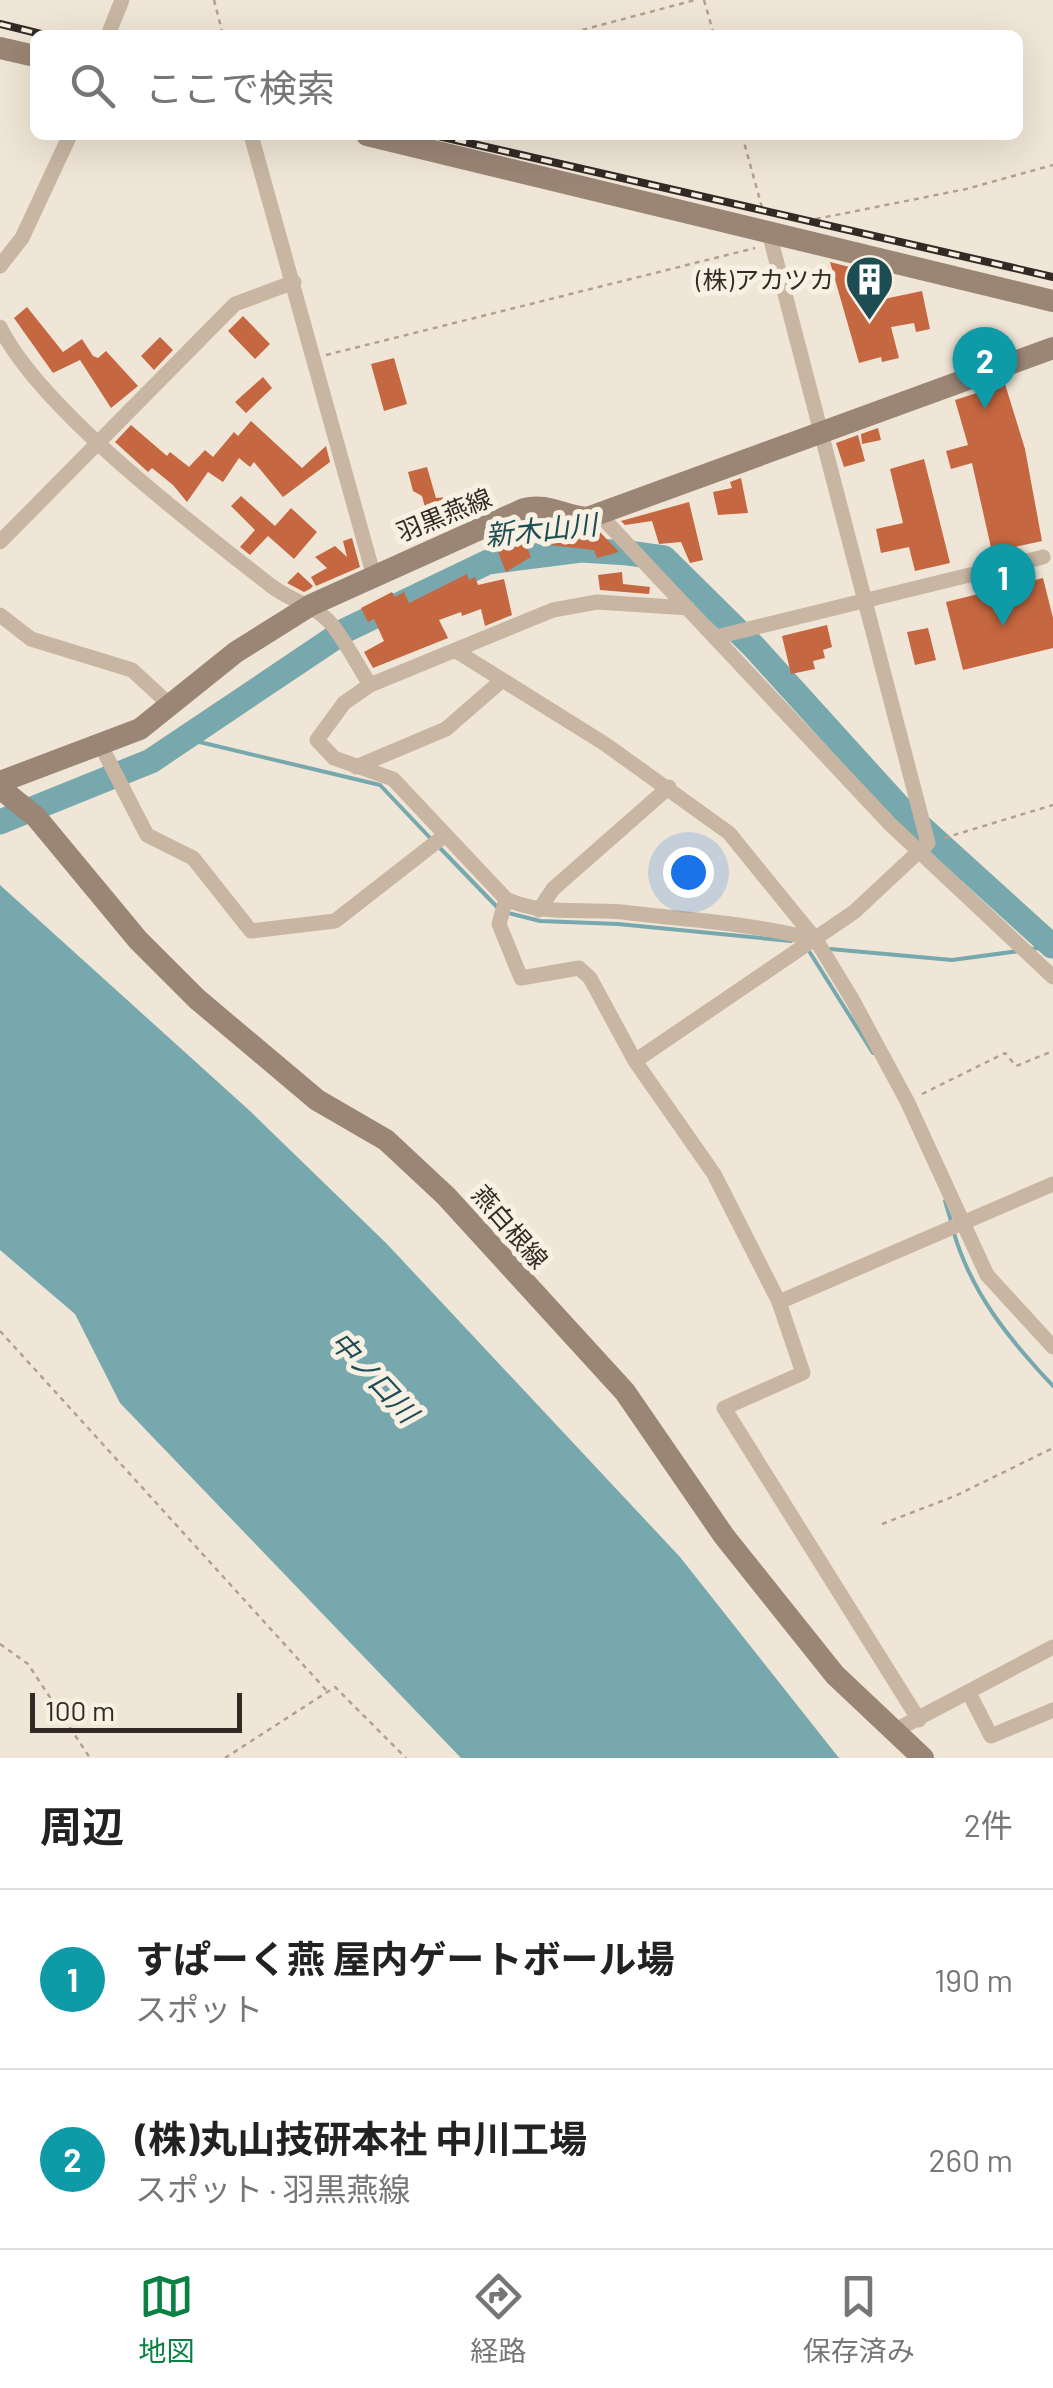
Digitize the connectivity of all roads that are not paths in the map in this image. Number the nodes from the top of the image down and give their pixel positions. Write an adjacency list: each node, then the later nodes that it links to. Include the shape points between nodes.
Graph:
1 (122, 0): 2 (street)
2 (110, 30)
3 (0, 48): 4 (main road)
4 (30, 55)
5 (68, 140): 9 (street, via 22,238)
6 (252, 140): 10 (street)
7 (386, 140): 8 (main road)
8 (770, 237): 11 (main road); 15 (street)
9 (0, 266)
10 (294, 282): 16 (street, via 235,304); 20 (street)
11 (1053, 301)
12 (0, 327): 14 (street)
13 (1053, 348): 15 (main road, 羽黒燕線)
14 (6, 352): 16 (street)
15 (819, 434): 17 (main road, 羽黒燕線); 22 (street)
16 (98, 442): 18 (street); 21 (street, via 275,589)
17 (598, 513): 20 (main road, 羽黒燕線, via 564,516 534,506); 23 (street)
18 (0, 542)
19 (1043, 558): 22 (street)
20 (373, 574): 21 (main road, 羽黒燕線)
21 (311, 604): 28 (street); 29 (main road, 羽黒燕線)
22 (862, 604): 25 (street); 35 (street)
23 (688, 608): 25 (street); 26 (street, via 570,606)
24 (0, 615): 29 (street, via 31,639 132,670)
25 (716, 637): 35 (street)
26 (456, 651): 27 (street); 28 (street)
27 (500, 682): 31 (street, via 446,729); 33 (street)
28 (370, 685): 31 (street, via 344,703 317,740 334,758)
29 (170, 705): 30 (main road, 羽黒燕線, via 140,729)
30 (99, 742): 32 (main road, 羽黒燕線); 34 (street, via 146,835 192,858 251,930 335,921)
31 (356, 767): 34 (street, via 393,779)
32 (0, 785): 49 (main road, 燕白根線, via 36,817 138,940 222,1022 316,1100 386,1140 446,1196 625,1392 773,1598 834,1674)
33 (669, 787): 37 (street, via 553,889); 38 (street, via 729,833)
34 (444, 836): 36 (street)
35 (924, 848): 38 (street); 39 (street)
36 (506, 900): 37 (street); 40 (street, via 500,924 520,978 579,968)
37 (539, 910): 38 (street, via 619,912)
38 (816, 940): 40 (street); 42 (street, via 907,1101)
39 (1053, 978)
40 (635, 1061): 43 (street, via 714,1174)
41 (1053, 1184): 42 (street)
42 (963, 1220): 43 (street); 44 (street, via 988,1275)
43 (779, 1302): 48 (street, via 803,1373 724,1408)
44 (1053, 1347)
45 (1053, 1647): 46 (street)
46 (969, 1692): 47 (street, via 991,1736); 48 (street)
47 (1053, 1710)
48 (920, 1720): 49 (street)
49 (894, 1732): 50 (main road, 燕白根線)
50 (923, 1758)

